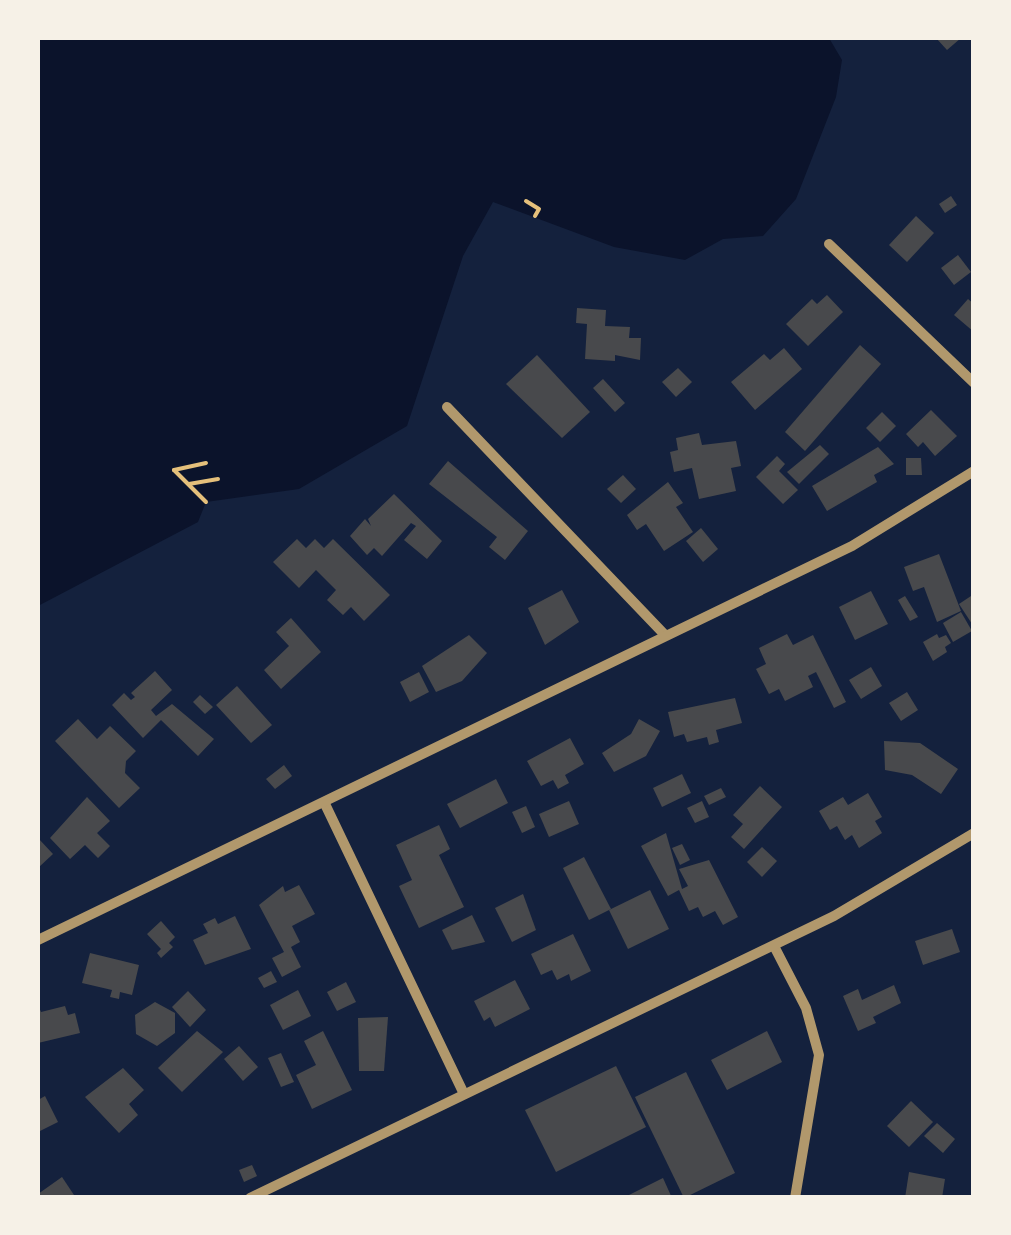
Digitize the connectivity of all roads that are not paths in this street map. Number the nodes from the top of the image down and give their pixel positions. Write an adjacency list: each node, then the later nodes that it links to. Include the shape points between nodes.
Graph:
1 (829, 244): 2 (street)
2 (974, 383)
3 (447, 407): 5 (street)
4 (974, 470): 5 (street, via 852,546)
5 (664, 634): 6 (street)
6 (325, 804): 8 (street); 10 (street)
7 (972, 836): 9 (street)
8 (38, 940)
9 (774, 946): 10 (street); 12 (street, via 806,1008 819,1055)
10 (464, 1094): 11 (street)
11 (250, 1198)
12 (794, 1198)

